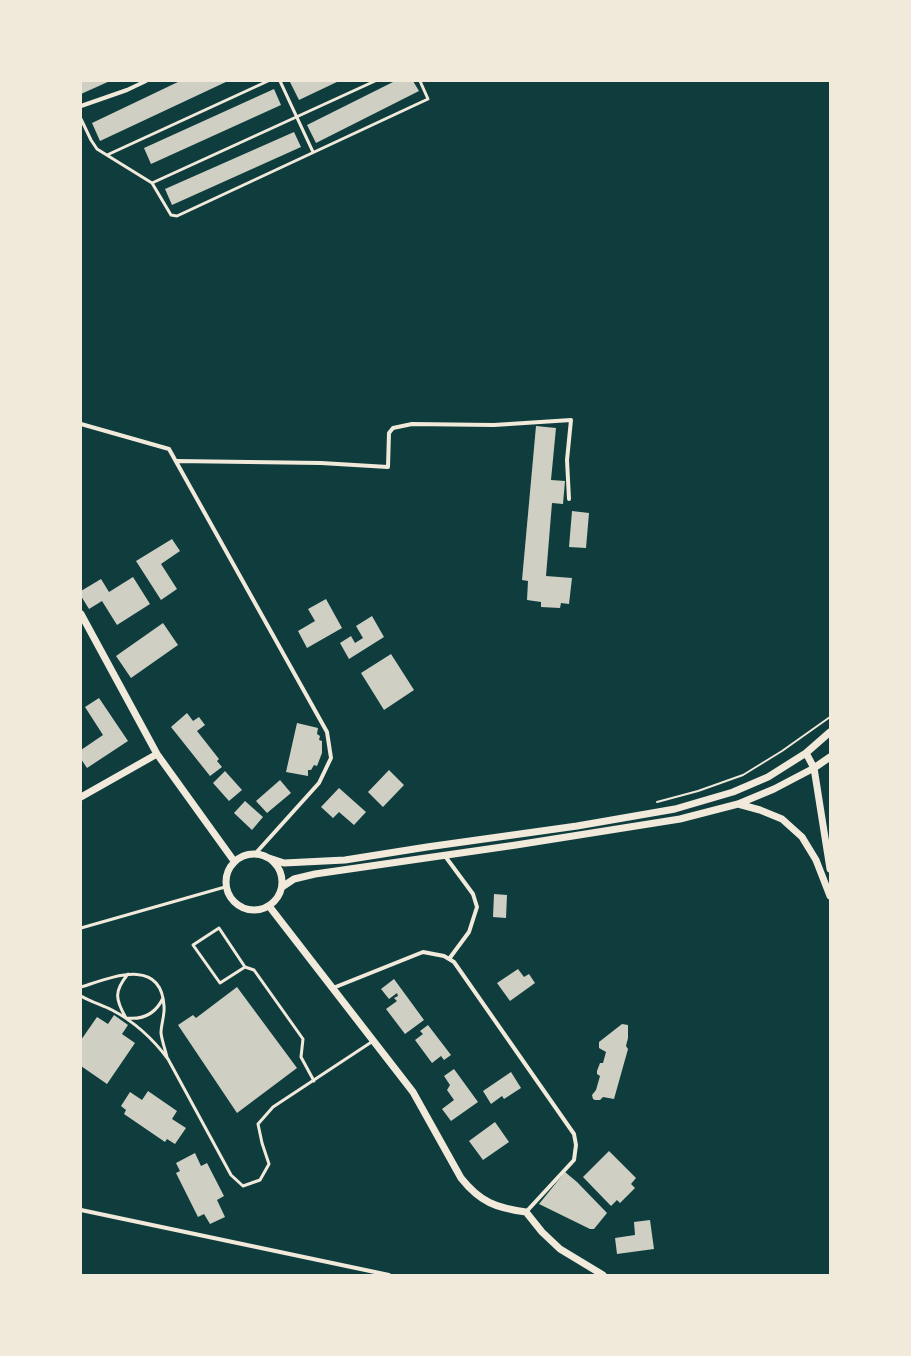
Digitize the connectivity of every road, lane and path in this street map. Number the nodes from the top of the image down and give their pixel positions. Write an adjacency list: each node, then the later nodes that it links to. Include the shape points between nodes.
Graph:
1 (146, 81): 6 (street)
2 (268, 81): 10 (lane)
3 (280, 81): 7 (lane)
4 (375, 81): 7 (lane)
5 (420, 81): 9 (lane, via 428,99)
6 (81, 106)
7 (297, 117): 9 (lane); 11 (lane)
8 (81, 119): 10 (lane, via 97,149)
9 (313, 152): 11 (lane, via 177,216 171,215)
10 (108, 155): 11 (lane)
11 (152, 183)
12 (81, 424): 13 (street, via 169,449)
13 (177, 461): 14 (street, via 321,463 388,467 389,433 393,428 412,424 494,425 571,420 567,460); 26 (street, via 327,732 331,758 319,782)
14 (569, 499)
15 (81, 616): 19 (street)
16 (830, 718): 24 (path, via 743,775)
17 (830, 732): 18 (street)
18 (806, 753): 22 (street); 28 (street, via 768,777 733,792 675,808 577,826 345,860 284,863)
19 (157, 754): 23 (street); 29 (street)
20 (830, 756): 21 (street)
21 (827, 763): 22 (street)
22 (814, 768): 25 (street); 30 (street)
23 (81, 797)
24 (656, 802)
25 (738, 804): 27 (street, via 680,819); 33 (street, via 782,819 802,837 816,860)
26 (255, 854): 28 (street); 29 (street)
27 (444, 854): 31 (street, via 315,874 294,879); 36 (street, via 473,894 477,907 470,932)
28 (266, 857): 31 (street, via 279,869)
29 (234, 861): 32 (street, via 225,878)
30 (830, 869)
31 (282, 886): 34 (street, via 280,894)
32 (226, 887): 34 (street, via 234,904 242,908 251,911); 35 (lane)
33 (830, 896)
34 (269, 906): 40 (street)
35 (81, 928)
36 (449, 959): 40 (street, via 423,952); 48 (street, via 454,962 574,1134 574,1160)
37 (245, 967): 37 (lane, via 219,928 194,945 220,983); 46 (lane, via 254,970 303,1039 301,1057)
38 (128, 974): 39 (lane); 42 (lane, via 146,976 156,983); 43 (lane, via 120,984 117,994)
39 (81, 987)
40 (333, 988): 44 (street)
41 (81, 996): 43 (lane)
42 (163, 998): 43 (lane, via 160,1006 145,1017); 45 (lane, via 161,1032)
43 (126, 1018): 45 (lane, via 156,1043)
44 (373, 1041): 46 (lane); 48 (street, via 413,1092 461,1178 471,1190 497,1206)
45 (168, 1059): 46 (lane, via 231,1175 243,1186 260,1180 269,1164 258,1124 273,1107)
46 (314, 1081)
47 (81, 1210): 50 (street)
48 (526, 1212): 49 (street, via 560,1249)
49 (599, 1274)
50 (389, 1275)

